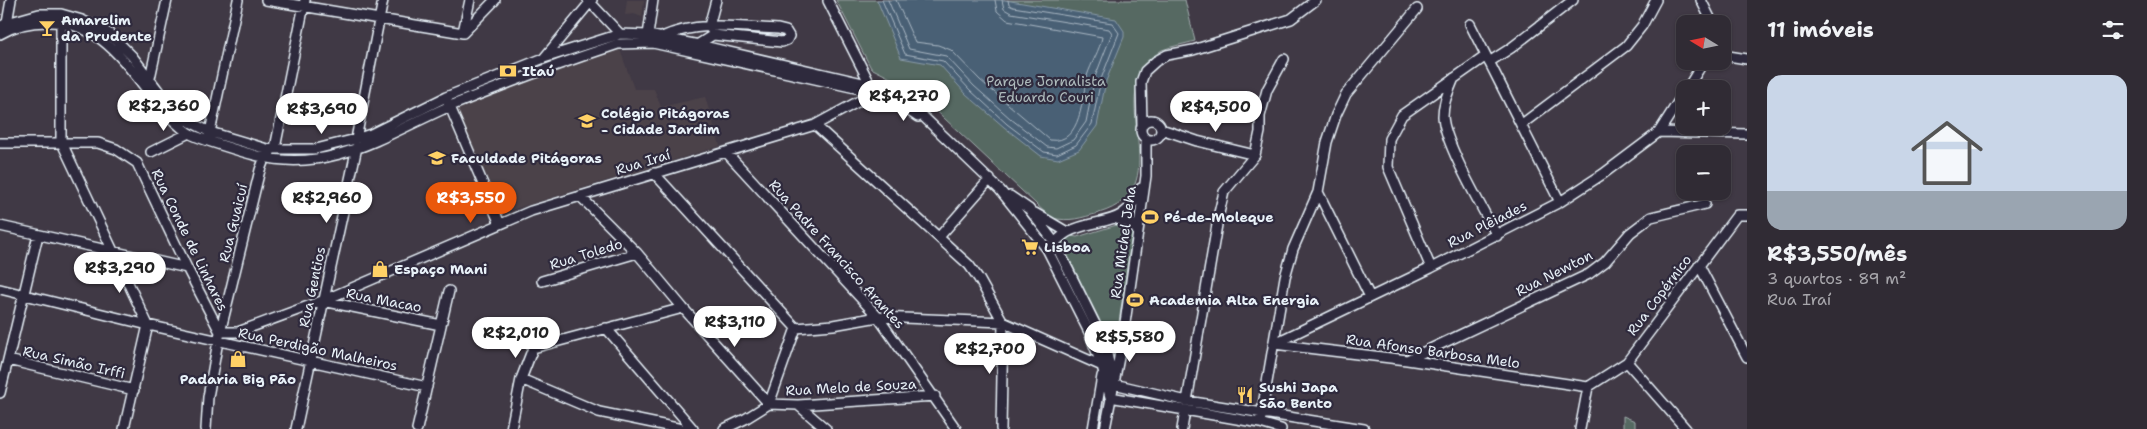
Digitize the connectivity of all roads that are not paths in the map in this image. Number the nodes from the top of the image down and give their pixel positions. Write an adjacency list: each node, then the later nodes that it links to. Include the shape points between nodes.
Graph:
1 (11, 0): 22 (street)
2 (167, 0): 42 (street)
3 (238, 0): 58 (street)
4 (266, 0): 16 (street)
5 (383, 0): 19 (street)
6 (470, 0): 25 (street)
7 (495, 0): 25 (street)
8 (653, 0): 28 (street)
9 (716, 0): 23 (street)
10 (831, 0): 39 (street)
11 (1316, 0): 51 (street, Rua Michel Jeha, via 1291,19 1156,61 1145,71 1141,82)
12 (1574, 0): 37 (street, via 1511,48)
13 (1656, 0): 52 (street, via 1626,46)
14 (1701, 0): 18 (street)
15 (590, 1): 27 (street); 35 (street)
16 (305, 4): 19 (street); 63 (street)
17 (1417, 9): 73 (street, via 1346,94 1327,142)
18 (1709, 15)
19 (379, 20): 25 (street); 60 (street)
20 (61, 21): 26 (street, via 30,22); 40 (street, via 81,27 106,41); 61 (street)
21 (1470, 24): 37 (street)
22 (4, 25): 42 (street, via 48,14 82,20 110,34)
23 (709, 26): 24 (street); 29 (street); 29 (street, via 778,30 786,31 789,36 779,42)
24 (699, 27): 30 (street); 31 (street)
25 (463, 33)
26 (0, 34)
27 (620, 34): 28 (street); 35 (street)
28 (648, 35): 30 (street)
29 (713, 35): 31 (street); 33 (street)
30 (662, 37): 31 (street)
31 (699, 45): 32 (street); 33 (street)
32 (682, 49): 41 (street, via 653,43 618,44); 44 (street)
33 (716, 49): 44 (street)
34 (1731, 56): 38 (street)
35 (544, 58): 41 (street); 47 (street)
36 (1284, 59): 68 (street, via 1267,90)
37 (1488, 59): 43 (street); 52 (street)
38 (1747, 59)
39 (859, 62): 44 (street); 45 (street)
40 (131, 68): 42 (street, via 140,77); 55 (street, via 166,113)
41 (542, 70): 50 (street)
42 (150, 78): 58 (street, via 179,115)
43 (1454, 78): 85 (street, via 1444,103 1446,130); 92 (street, via 1402,114 1389,146 1388,167)
44 (854, 84): 45 (street); 48 (street)
45 (870, 87): 46 (street); 48 (street)
46 (885, 92): 48 (street, Rua Iraí); 71 (street, via 905,99)
47 (446, 97): 50 (street); 56 (street)
48 (861, 100): 53 (street, Rua Iraí)
49 (1676, 106): 54 (street, Rua Plêiades)
50 (449, 107): 64 (street); 80 (street)
51 (1144, 123): 59 (street, Rua Michel Jeha, via 1141,135); 59 (street, via 1156,121)
52 (1522, 124): 75 (street)
53 (815, 125): 66 (street, Rua Iraí); 86 (street)
54 (1659, 132): 57 (street); 75 (street, Rua Plêiades)
55 (189, 133): 58 (street); 65 (street)
56 (371, 134): 60 (street); 64 (street)
57 (1747, 134)
58 (209, 135): 67 (street)
59 (1155, 136): 68 (street, via 1172,134); 70 (street, Rua Michel Jeha)
60 (356, 139): 63 (street, via 316,149)
61 (61, 141): 62 (street, Rua Conde de Linhares); 88 (street); 91 (street, Rua Conde de Linhares, via 98,142 137,163)
62 (0, 143)
63 (276, 148): 67 (street)
64 (355, 151): 67 (street, via 316,160); 98 (street, Rua Gentios)
65 (150, 152)
66 (726, 152): 69 (street, Rua Iraí); 101 (street, Rua Padre Francisco Arantes)
67 (262, 154): 110 (street, Rua Guaicuí)
68 (1255, 155): 128 (street, via 1224,192)
69 (654, 173): 74 (street, Rua Iraí); 107 (street)
70 (1146, 176): 79 (street, via 1132,206); 83 (street, Rua Michel Jeha)
71 (990, 179): 72 (street); 86 (street)
72 (1000, 190): 77 (street); 87 (street)
73 (1318, 192): 97 (street); 113 (street, via 1290,258)
74 (580, 196): 80 (street, Rua Iraí, via 538,208); 89 (street)
75 (1560, 202): 85 (street, Rua Plêiades)
76 (1704, 204): 116 (street, Rua Newton, via 1650,217 1589,274)
77 (1029, 208): 82 (street); 87 (street)
78 (1746, 214): 90 (street, Rua Copérnico, via 1737,215)
79 (1117, 219): 82 (street); 83 (street, via 1132,224)
80 (500, 224): 98 (street, Rua Iraí)
81 (0, 226): 84 (street)
82 (1067, 232): 87 (street)
83 (1138, 232): 111 (street, Rua Michel Jeha)
84 (38, 235): 88 (street); 96 (street)
85 (1497, 236): 92 (street, Rua Plêiades)
86 (939, 237): 103 (street, via 974,272)
87 (1051, 246): 109 (street); 112 (street)
88 (115, 252): 91 (street); 105 (street)
89 (637, 253): 93 (street, Rua Toledo); 100 (street)
90 (1699, 266): 114 (street); 118 (street, Rua Copérnico)
91 (187, 268): 110 (street, Rua Conde de Linhares)
92 (1431, 268): 97 (street, Rua Plêiades)
93 (542, 281)
94 (0, 289): 96 (street, Rua Perdigão Malheiros)
95 (449, 291): 104 (street)
96 (24, 294): 105 (street, Rua Perdigão Malheiros); 115 (street)
97 (1370, 297): 113 (street, Rua Plêiades)
98 (322, 301): 99 (street, Rua Iraí); 102 (street, Rua Gentios); 104 (street, Rua Macao)
99 (308, 307): 102 (street); 108 (street, Rua Iraí)
100 (683, 308): 106 (street); 129 (street)
101 (878, 318): 103 (street); 107 (street); 126 (street, Rua Padre Francisco Arantes)
102 (319, 319): 117 (street, Rua Gentios)
103 (1003, 322): 119 (street); 145 (street)
104 (441, 325): 122 (street)
105 (148, 326): 110 (street, Rua Perdigão Malheiros); 124 (street)
106 (606, 328): 120 (street, via 533,348); 141 (street)
107 (796, 328): 129 (street)
108 (238, 332): 110 (street, Rua Conde de Linhares)
109 (1089, 332): 112 (street); 119 (street)
110 (219, 337): 117 (street, Rua Perdigão Malheiros); 136 (street, Rua Guaicuí)
111 (1122, 337): 112 (street, via 1115,344); 121 (street, Rua Michel Jeha)
112 (1104, 342): 121 (street)
113 (1273, 344): 116 (street, Rua Afonso Barbosa Melo); 132 (street)
114 (1747, 357)
115 (8, 360): 124 (street, Rua Simão Irffi); 125 (street)
116 (1407, 360): 123 (street, Rua Afonso Barbosa Melo)
117 (310, 362): 122 (street, Rua Perdigão Malheiros); 137 (street, Rua Gentios)
118 (1627, 362): 123 (street, Rua Copérnico); 153 (street)
119 (1102, 369): 127 (street); 146 (street)
120 (520, 379): 139 (street); 140 (street, via 599,412)
121 (1114, 384): 127 (street, Rua Michel Jeha); 128 (street)
122 (426, 387): 138 (street)
123 (1588, 387): 152 (street)
124 (134, 390): 135 (street)
125 (0, 393)
126 (935, 396): 130 (street, Rua Melo de Souza); 144 (street, Rua Padre Francisco Arantes)
127 (1110, 397): 131 (street); 147 (street, Rua Michel Jeha)
128 (1187, 402): 132 (street)
129 (769, 404): 130 (street, Rua Melo de Souza); 142 (street)
130 (798, 405): 143 (street)
131 (1185, 411): 134 (street); 148 (street)
132 (1262, 412): 133 (street); 134 (street)
133 (1288, 419): 150 (street); 151 (street)
134 (1260, 423): 149 (street)
135 (124, 429)
136 (206, 429)
137 (296, 429)
138 (417, 429)
139 (511, 429)
140 (682, 429)
141 (693, 429)
142 (724, 429)
143 (826, 429)
144 (956, 429)
145 (1001, 429)
146 (1093, 429)
147 (1105, 429)
148 (1182, 429)
149 (1281, 429)
150 (1286, 429)
151 (1361, 429)
152 (1580, 429)
153 (1686, 429)

